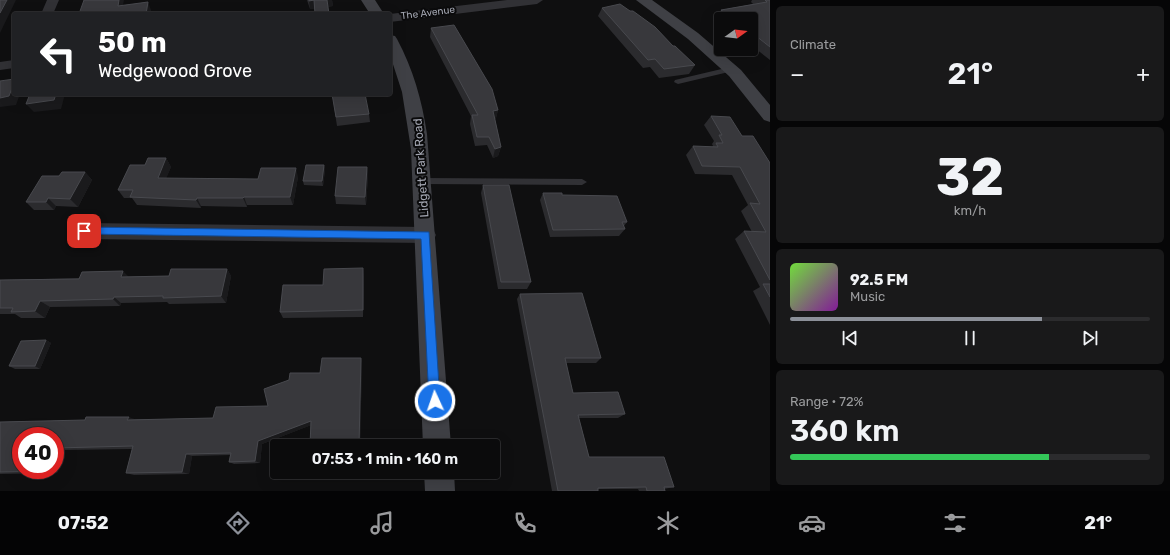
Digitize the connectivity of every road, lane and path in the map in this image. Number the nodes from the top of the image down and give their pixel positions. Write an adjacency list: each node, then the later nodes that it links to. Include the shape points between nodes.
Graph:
1 (53, 0): 5 (street)
2 (368, 0): 6 (street)
3 (537, 0): 7 (street, The Avenue)
4 (643, 0): 11 (street, via 693,36)
5 (48, 12)
6 (376, 12)
7 (392, 18)
8 (392, 43): 14 (street, Lidgett Park Road, via 410,87 417,113)
9 (12, 64): 10 (street)
10 (0, 66)
11 (730, 69): 12 (lane); 13 (street)
12 (678, 82)
13 (770, 116)
14 (421, 181): 15 (lane); 17 (street, Lidgett Park Road)
15 (582, 182)
16 (84, 231): 17 (street)
17 (426, 235): 18 (street, Lidgett Park Road)
18 (437, 439)
19 (439, 479): 20 (street)
20 (440, 491)

